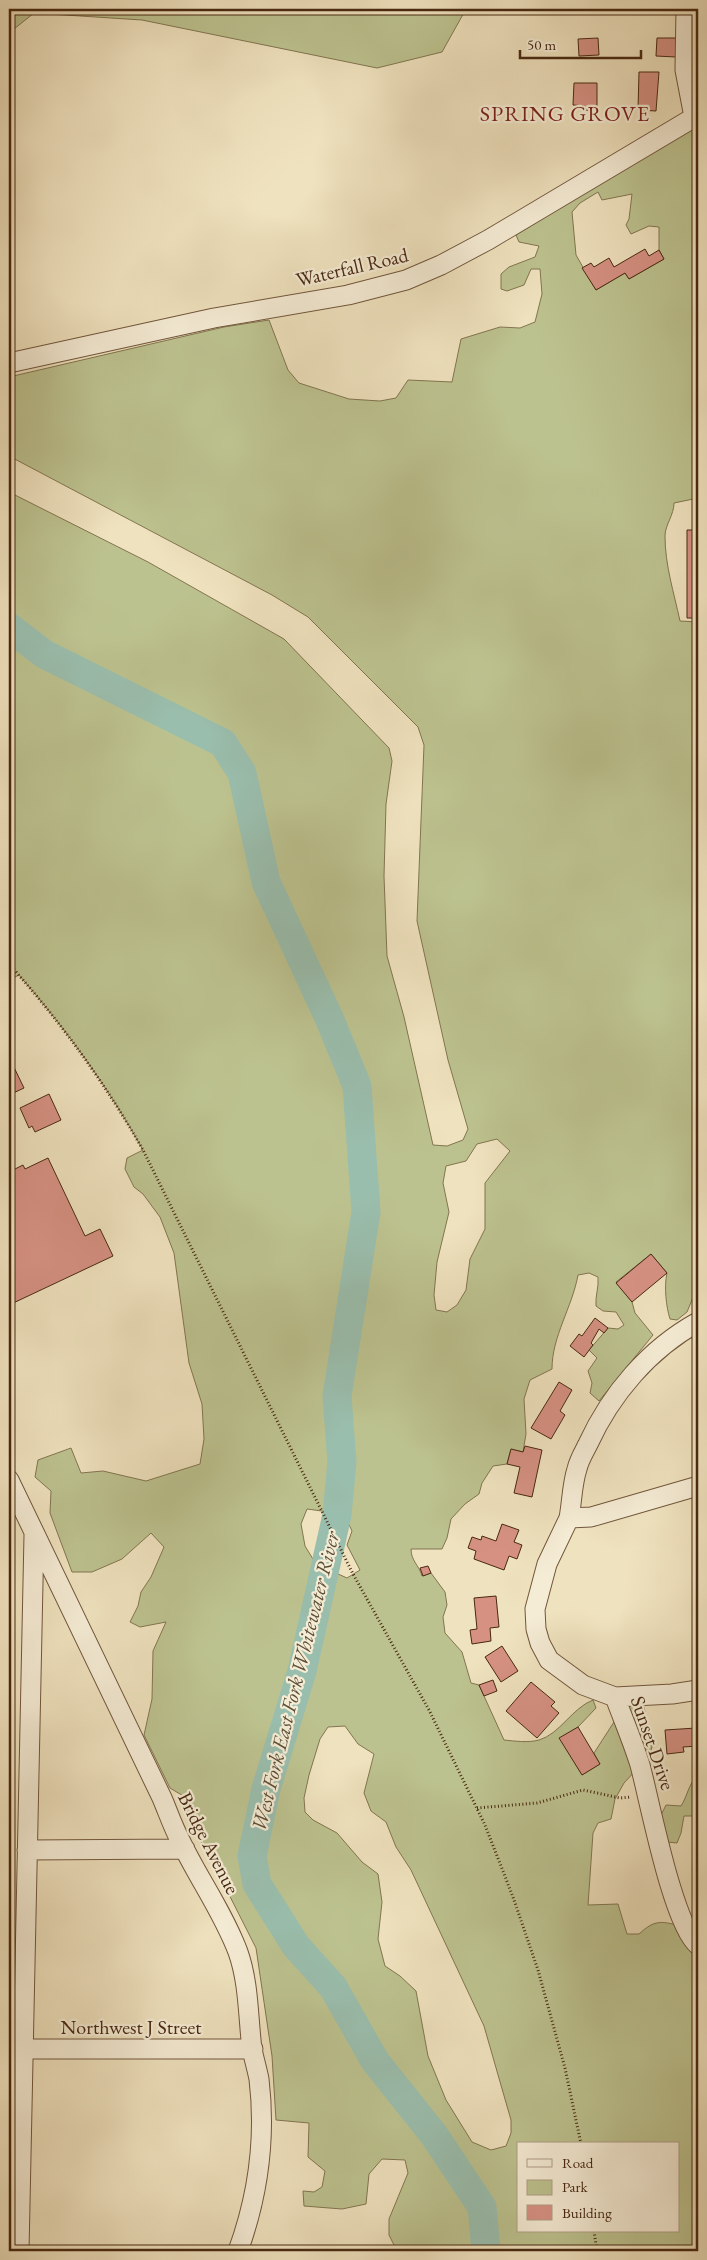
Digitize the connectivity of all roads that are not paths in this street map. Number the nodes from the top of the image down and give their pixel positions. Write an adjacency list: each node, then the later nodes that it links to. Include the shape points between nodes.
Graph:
1 (686, 9): 2 (street, via 684,70)
2 (696, 116): 3 (street, Waterfall Road, via 488,240 406,280 348,295 214,318)
3 (9, 363)
4 (698, 1322): 7 (street, Sunset Drive, via 643,1364 600,1417 577,1468)
5 (9, 1480): 8 (street, Bridge Avenue)
6 (698, 1486): 7 (street, via 592,1518)
7 (569, 1518): 10 (street, Sunset Drive, via 547,1564 535,1609 536,1629 550,1660 583,1685)
8 (34, 1532): 11 (street, Bridge Avenue); 12 (street)
9 (698, 1690): 10 (street)
10 (615, 1697): 13 (street, Sunset Drive, via 639,1762 674,1900 692,1940)
11 (185, 1849): 12 (street); 15 (street, Bridge Avenue, via 238,1952 249,2006)
12 (27, 1850): 14 (street)
13 (698, 1945)
14 (15, 2049): 15 (street, Northwest J Street); 16 (street)
15 (252, 2050): 17 (street, Bridge Avenue, via 260,2094 261,2151 252,2206)
16 (19, 2251)
17 (238, 2251)

